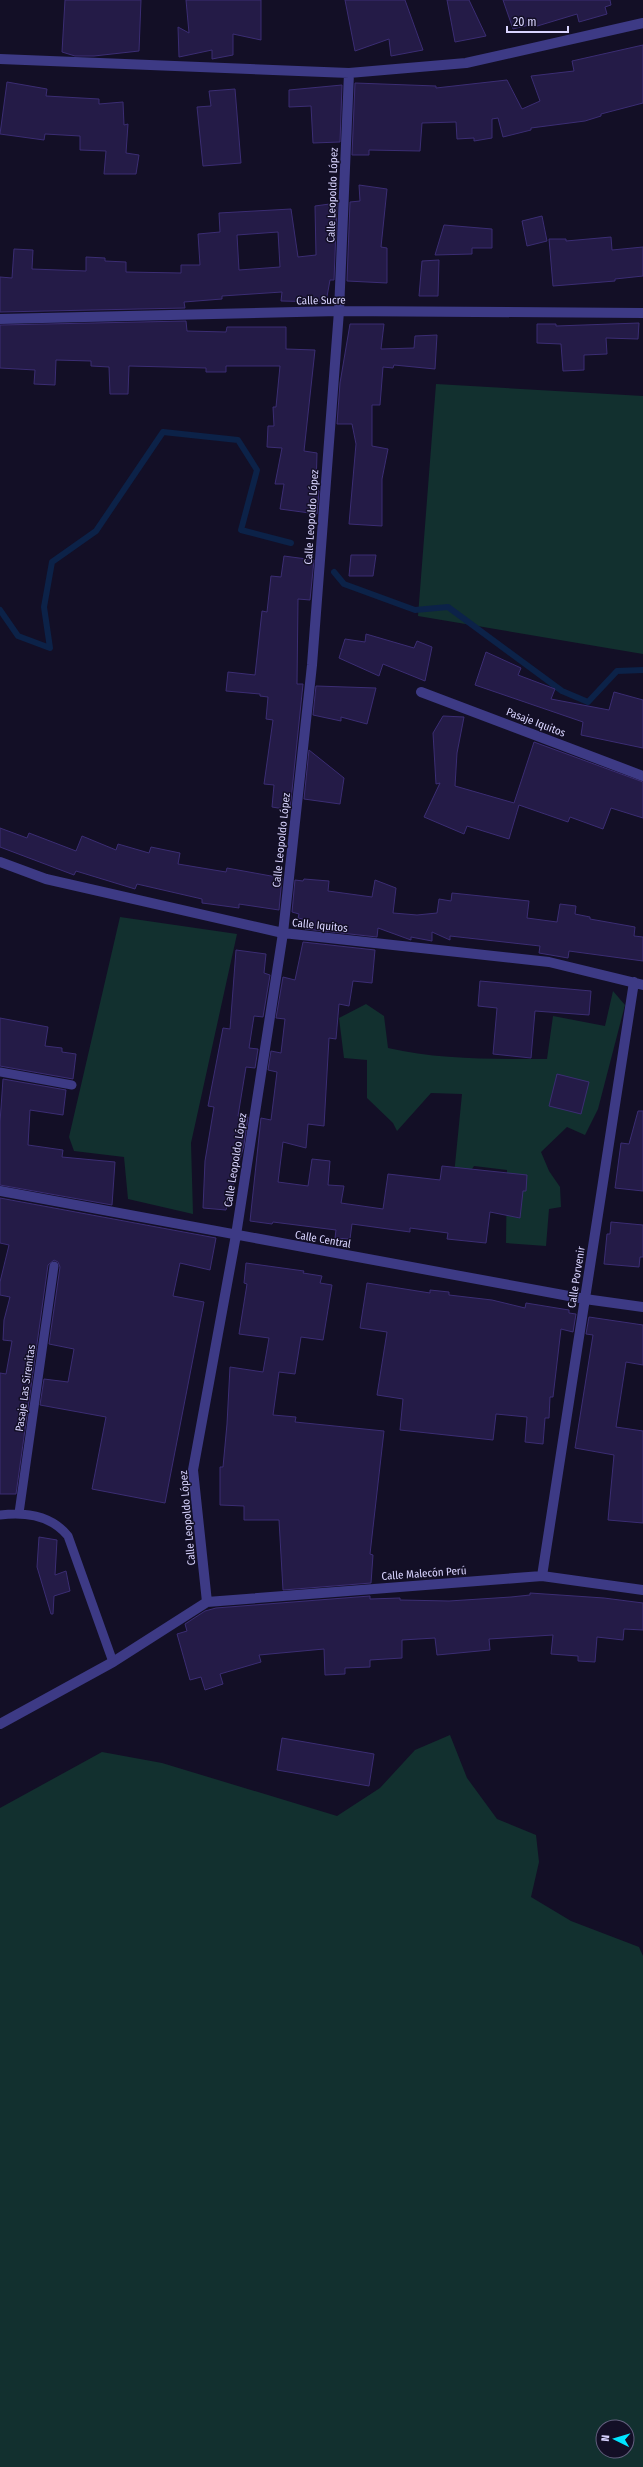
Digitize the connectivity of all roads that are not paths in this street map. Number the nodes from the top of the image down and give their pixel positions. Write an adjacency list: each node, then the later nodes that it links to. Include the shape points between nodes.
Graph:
1 (643, 23): 3 (street, via 466,62)
2 (0, 59): 3 (street)
3 (349, 73): 4 (street, Calle Leopoldo López)
4 (339, 311): 5 (street, Calle Sucre); 6 (street, Calle Sucre); 10 (street, Calle Leopoldo López, via 312,665)
5 (643, 313)
6 (0, 319)
7 (421, 692): 8 (street, Pasaje Iquitos)
8 (643, 776)
9 (0, 862): 10 (street, Calle Iquitos, via 46,879)
10 (283, 933): 11 (street, Calle Iquitos, via 549,962); 15 (street, Calle Leopoldo López)
11 (639, 983): 17 (street, Calle Porvenir)
12 (0, 1072): 13 (lane)
13 (72, 1085)
14 (0, 1190): 15 (street, Calle Central)
15 (236, 1235): 17 (street, Calle Central); 23 (street, Calle Leopoldo López, via 193,1470)
16 (54, 1266): 19 (lane, Pasaje Las Sirenitas)
17 (585, 1299): 18 (street, Calle Central); 21 (street, Calle Porvenir)
18 (643, 1306)
19 (19, 1513): 20 (lane); 24 (lane, via 45,1518 61,1527 68,1536)
20 (0, 1515)
21 (542, 1576): 22 (street, Calle Malecón Perú); 23 (street, Calle Malecón Perú)
22 (643, 1590)
23 (207, 1602): 24 (street)
24 (114, 1662): 25 (street)
25 (0, 1724)

